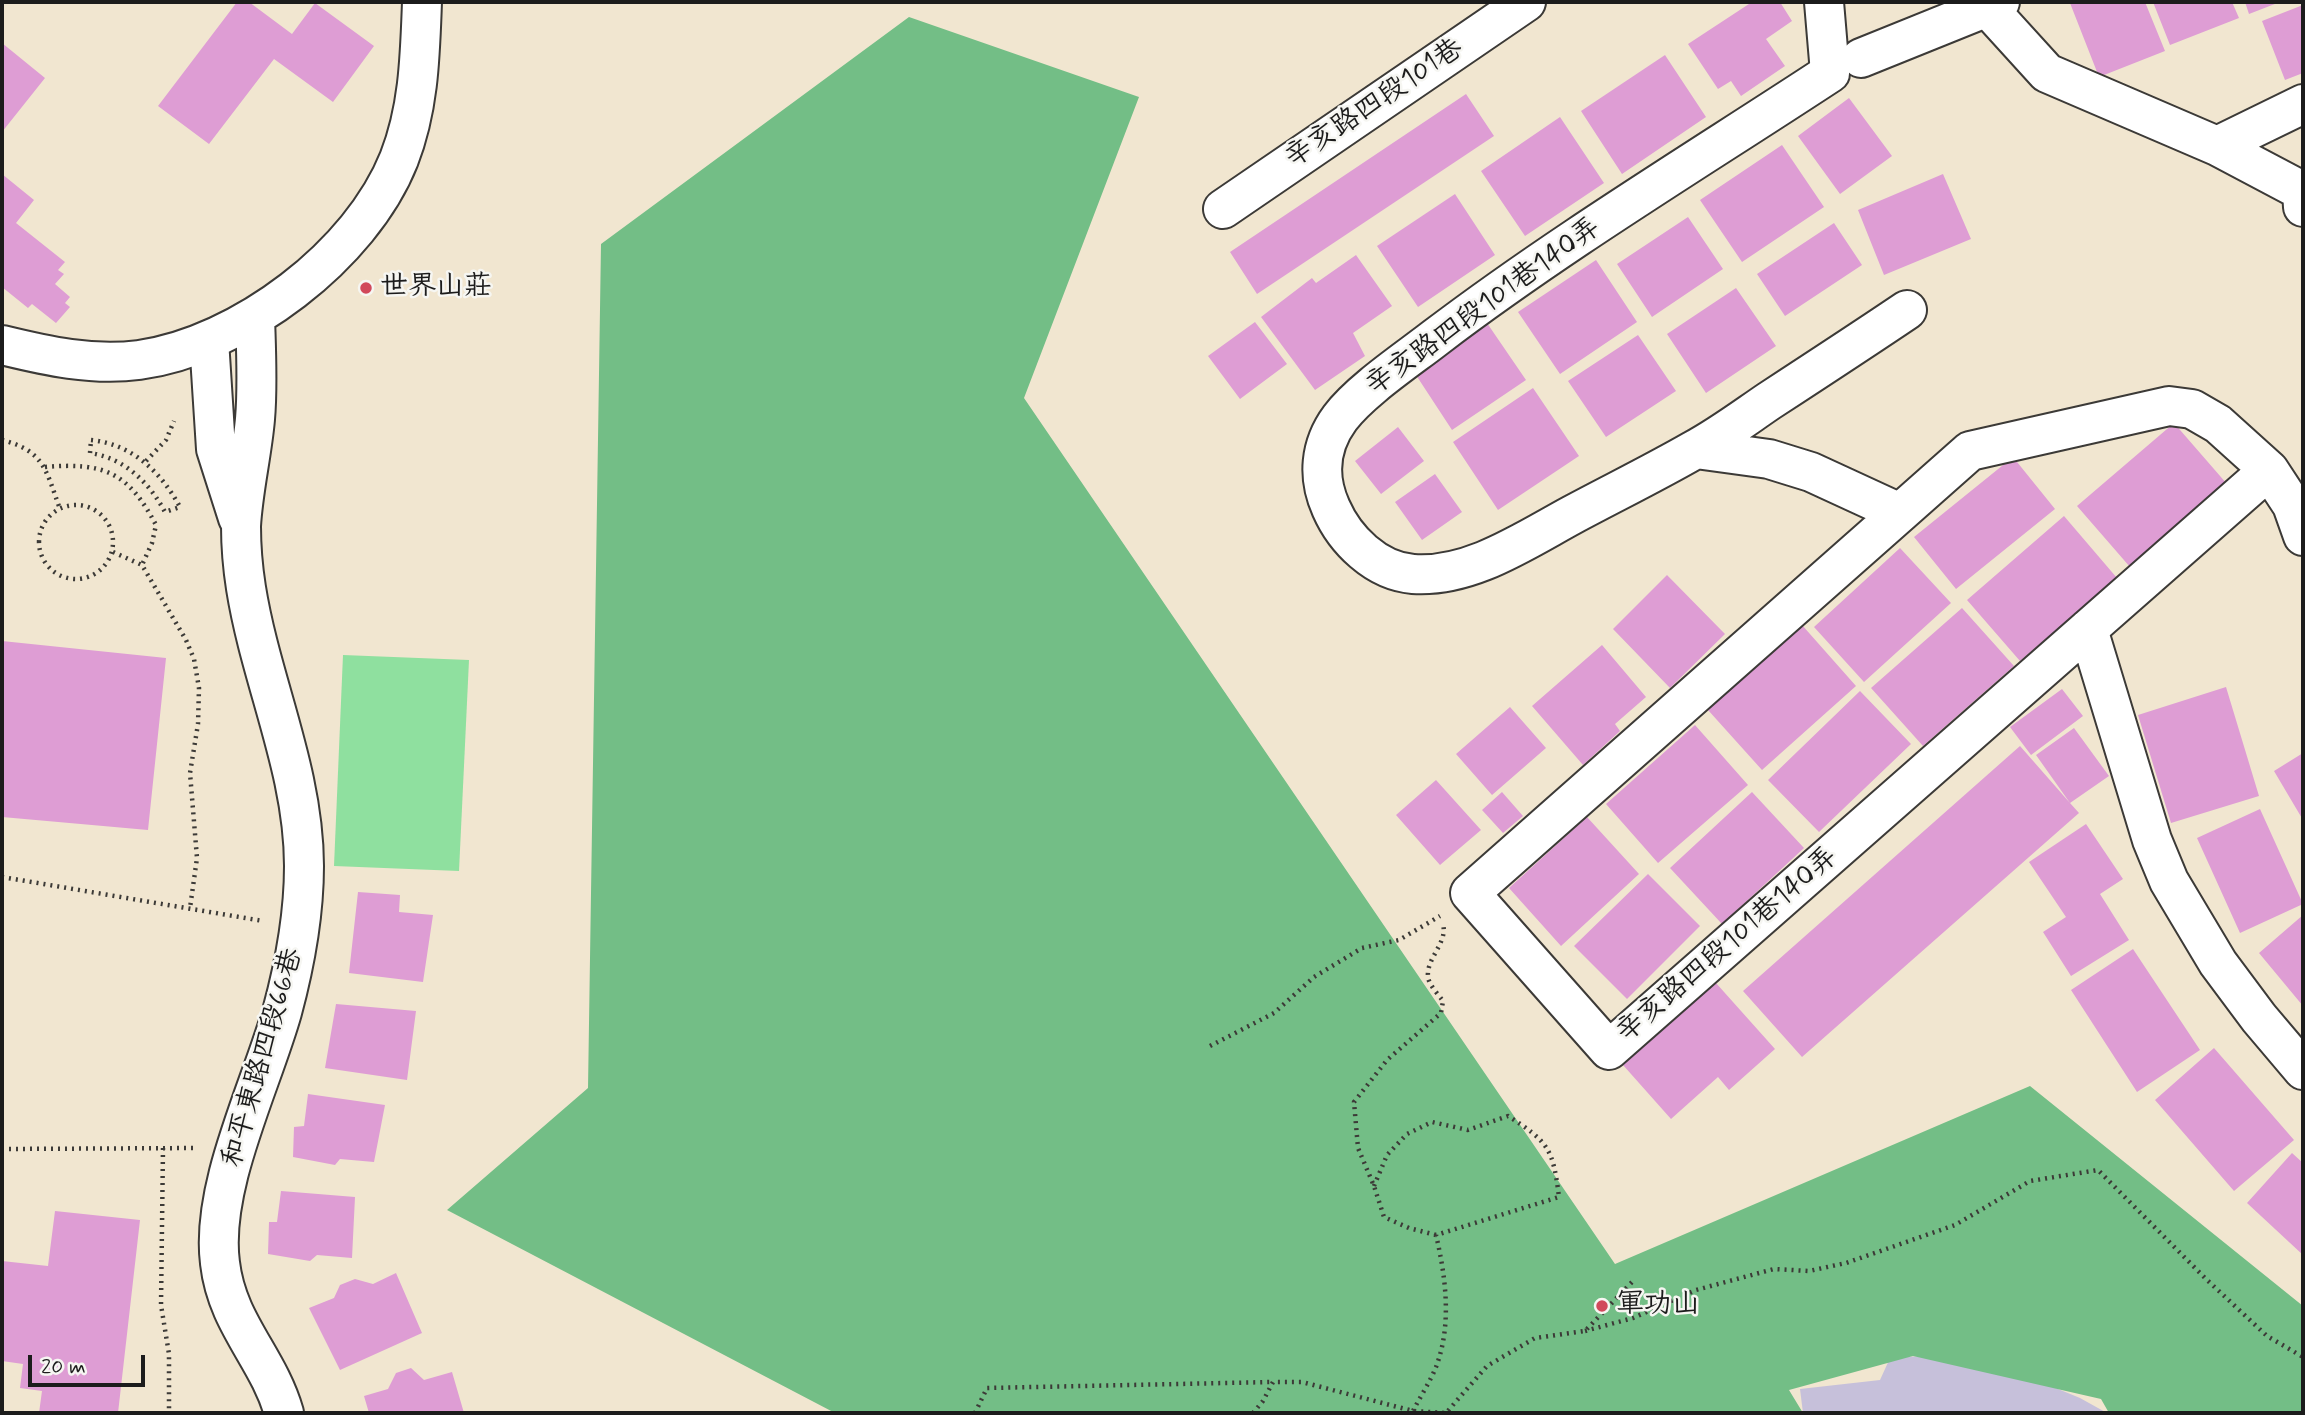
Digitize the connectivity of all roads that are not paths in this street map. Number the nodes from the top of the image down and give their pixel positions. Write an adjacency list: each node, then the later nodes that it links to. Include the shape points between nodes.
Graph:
1 (422, 2): 11 (street, via 414,111 398,160 377,202 345,242 307,278)
2 (1526, 2): 9 (street, 辛亥路四段101巷)
3 (1824, 2): 14 (street, 辛亥路四段101巷140弄, via 1830,73 1464,316 1394,369 1342,414 1327,438 1321,464 1325,495 1337,523 1372,559 1410,574 1463,568 1499,554)
4 (1993, 4): 5 (street); 7 (street, via 2047,73)
5 (1861, 58)
6 (2303, 104): 7 (street)
7 (2217, 146): 8 (street, via 2302,191)
8 (2303, 207)
9 (1223, 209)
10 (1907, 310): 14 (street, 辛亥路四段101巷140弄)
11 (255, 317): 12 (street); 17 (street, 和平東路四段66巷, via 256,416)
12 (208, 340): 13 (street, via 138,360 91,362); 17 (street, 和平東路四段66巷, via 216,449)
13 (2, 345)
14 (1696, 449): 16 (street, via 1769,459 1811,472)
15 (2269, 470): 16 (street, 辛亥路四段101巷140弄, via 2218,424 2192,409 2169,406 1970,451); 18 (street, 辛亥路四段101巷140弄, via 2292,505); 19 (street, 辛亥路四段101巷140弄)
16 (1900, 513): 19 (street, 辛亥路四段101巷140弄, via 1470,893 1609,1050)
17 (241, 526): 21 (street, 和平東路四段66巷, via 246,587 287,748 304,864 301,927 282,1011 219,1215 219,1260 223,1289 240,1328 266,1367)
18 (2303, 536)
19 (2088, 629): 20 (street, via 2151,840 2169,881 2218,963)
20 (2303, 1070)
21 (284, 1413)

